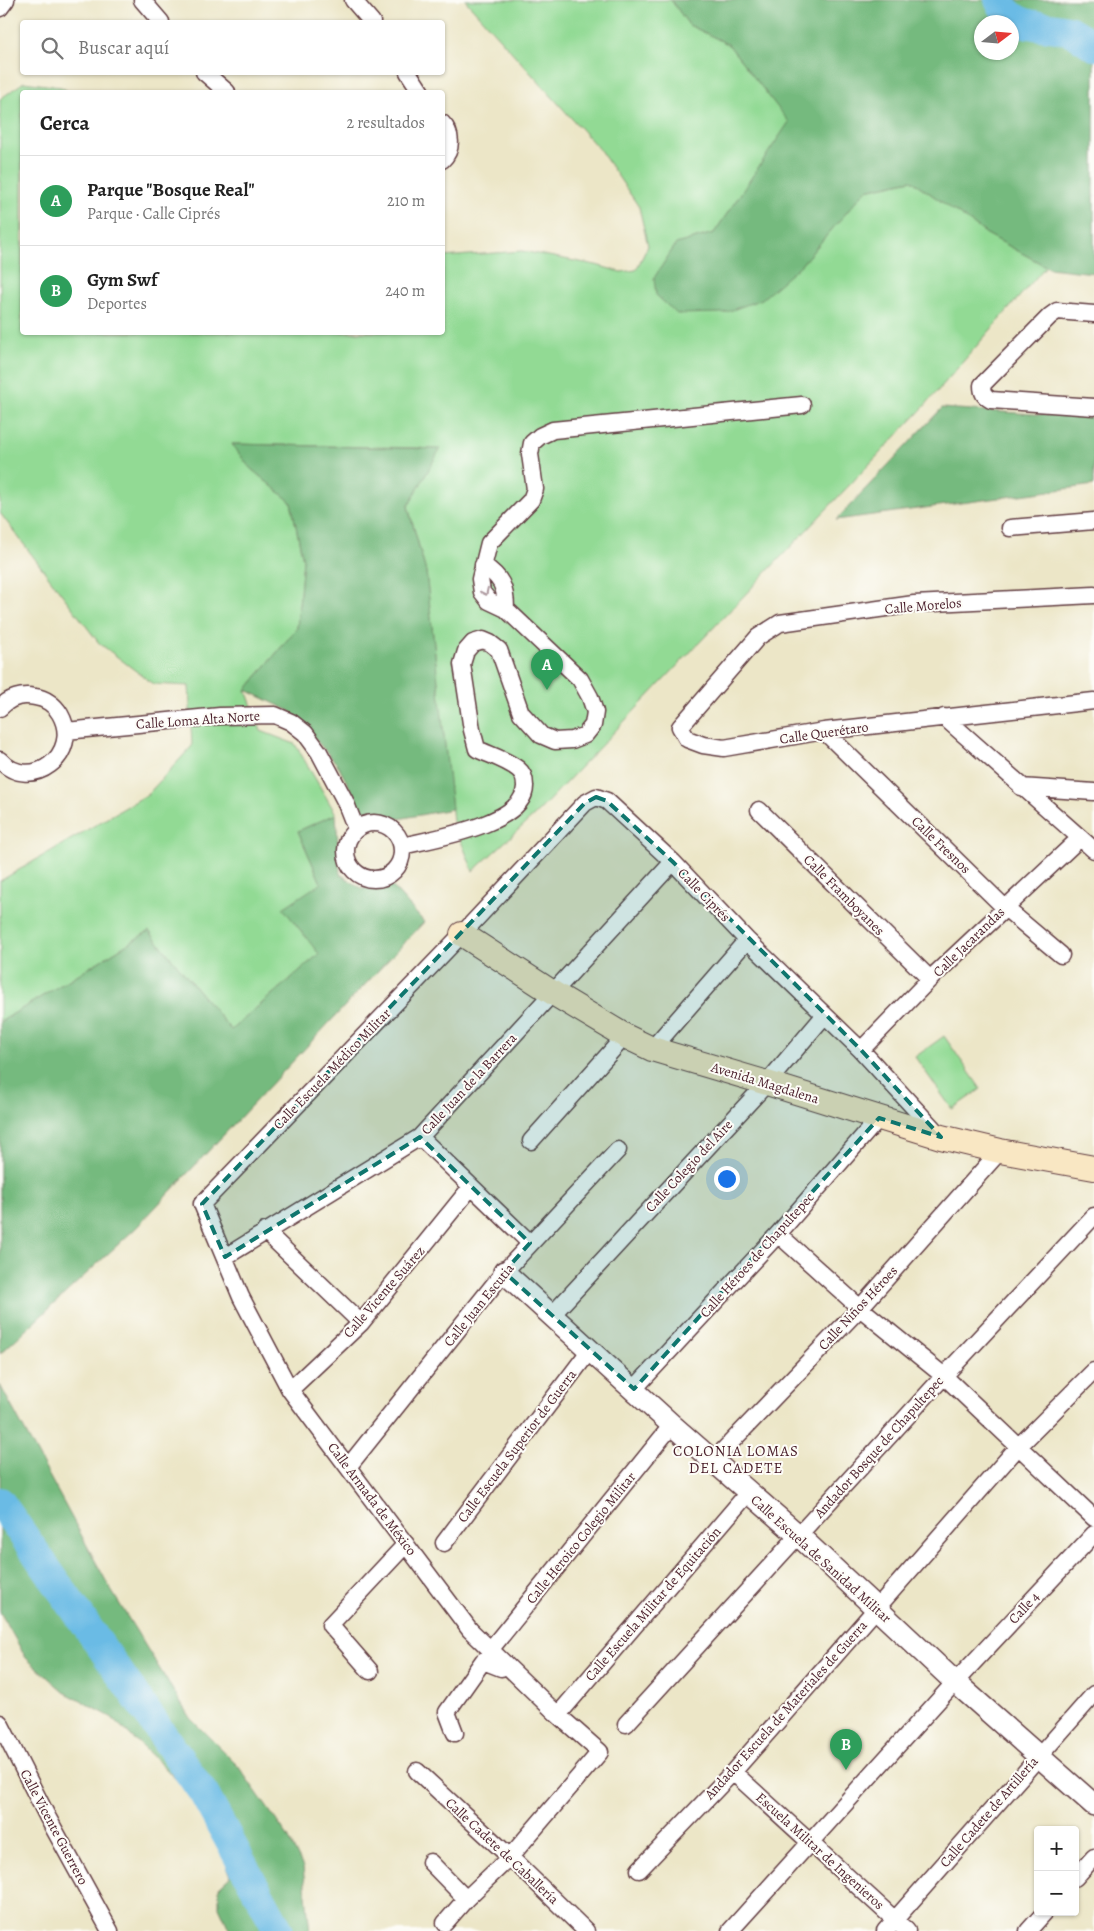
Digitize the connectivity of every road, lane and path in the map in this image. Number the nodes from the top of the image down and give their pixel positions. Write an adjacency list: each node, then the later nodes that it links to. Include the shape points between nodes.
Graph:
1 (6, 0): 4 (street)
2 (142, 0): 5 (street)
3 (353, 0): 6 (street)
4 (0, 8)
5 (159, 20)
6 (370, 20)
7 (207, 75): 9 (street)
8 (410, 75): 10 (street)
9 (225, 90)
10 (420, 90)
11 (445, 127): 12 (street, via 450,141)
12 (445, 156)
13 (1094, 314): 15 (street, via 1057,312 1050,316 982,385 984,396 991,400)
14 (802, 405): 32 (street, via 553,430 532,443 530,454 535,489 531,500 488,543 483,565 502,582 506,609 580,679 595,712 594,725 585,735 572,740 555,741 541,734 521,713 498,650 483,640 474,643 466,651 462,664 477,749 520,771 526,789 521,802 490,823)
15 (1094, 407)
16 (1094, 521): 17 (street)
17 (1010, 528)
18 (1094, 595): 19 (street, Calle Morelos, via 914,604 780,623)
19 (758, 638): 25 (street, Calle Querétaro, via 680,727 687,739 724,748)
20 (1087, 702): 22 (street); 23 (street, Calle Querétaro)
21 (1, 704): 24 (street, via 25,696 48,701 63,719)
22 (1094, 714)
23 (944, 717): 25 (street, Calle Querétaro); 27 (street)
24 (66, 731): 26 (street, via 61,753 44,769 22,772); 30 (street, Calle Loma Alta Norte, via 220,716 274,715 305,732 320,752)
25 (824, 731): 35 (street, Calle Fresnos)
26 (4, 766)
27 (1021, 786): 28 (street); 31 (street)
28 (1094, 792)
29 (759, 810): 39 (street, Calle Framboyanes)
30 (356, 829): 32 (street, via 364,824 384,824 392,829); 32 (street, via 346,844 347,862 366,879 384,878 392,873 399,865)
31 (1080, 838): 33 (street); 35 (street, Calle Jacarandas)
32 (402, 846)
33 (1094, 850)
34 (673, 862): 36 (street, Calle Ciprés, via 607,801 596,797 585,803); 37 (street, Calle Ciprés); 40 (street, Calle Juan de la Barrera)
35 (1004, 907): 38 (street, Calle Fresnos); 39 (street, Calle Jacarandas)
36 (462, 934): 40 (main road, Avenida Magdalena); 54 (street, Calle Escuela Médico Militar)
37 (747, 940): 41 (street, Calle Ciprés); 43 (street)
38 (1061, 955)
39 (930, 979): 44 (street, Calle Jacarandas)
40 (553, 993): 42 (main road, Avenida Magdalena); 47 (street, Calle Juan de la Barrera)
41 (824, 1016): 44 (street, Calle Ciprés); 45 (street, Calle Colegio del Aire)
42 (625, 1036): 43 (main road, Avenida Magdalena); 49 (street)
43 (652, 1049): 45 (main road, Avenida Magdalena)
44 (861, 1050): 48 (street, Calle Ciprés)
45 (767, 1083): 46 (main road, Avenida Magdalena); 62 (street, Calle Colegio del Aire)
46 (879, 1118): 48 (main road, Avenida Magdalena); 57 (street, Calle Héroes de Chapultepec)
47 (420, 1137): 53 (street); 56 (street, Calle Juan de la Barrera)
48 (941, 1137): 51 (main road, Avenida Magdalena)
49 (531, 1141)
50 (618, 1150): 58 (street, Calle Juan Escutia)
51 (1000, 1151): 52 (main road, Avenida Magdalena); 61 (street, Calle Niños Héroes)
52 (1094, 1168)
53 (471, 1187): 58 (street); 63 (street, Calle Vicente Suárez)
54 (202, 1204): 59 (street, Calle Armada de México)
55 (1094, 1216): 66 (street, Andador Bosque de Chapultepec)
56 (265, 1231): 59 (street, Calle Juan de la Barrera); 63 (street)
57 (778, 1234): 61 (street); 67 (street, Calle Héroes de Chapultepec)
58 (530, 1243): 60 (street, Calle Juan Escutia)
59 (225, 1257): 68 (street, Calle Armada de México, via 241,1297)
60 (504, 1272): 62 (street, Calle Escuela de Sanidad Militar); 72 (street, Calle Juan Escutia)
61 (860, 1308): 66 (street); 71 (street, Calle Niños Héroes)
62 (552, 1314): 64 (street, Calle Escuela de Sanidad Militar)
63 (360, 1323): 68 (street, Calle Vicente Suárez)
64 (590, 1350): 67 (street, Calle Escuela de Sanidad Militar); 77 (street, Calle Escuela Superior de Guerra)
65 (1094, 1371): 70 (street, Andador Escuela de Materiales de Guerra)
66 (944, 1376): 70 (street); 76 (street, Andador Bosque de Chapultepec)
67 (634, 1389): 69 (street, Calle Escuela de Sanidad Militar)
68 (290, 1390): 72 (street, Calle Armada de México)
69 (672, 1425): 71 (street, Calle Escuela de Sanidad Militar); 80 (street, Calle Heroico Colegio Militar)
70 (1018, 1447): 74 (street); 79 (street, Andador Escuela de Materiales de Guerra)
71 (713, 1461): 73 (street, Calle Escuela de Sanidad Militar)
72 (342, 1471): 78 (street, Calle Armada de México, via 366,1492)
73 (748, 1493): 76 (street, Calle Escuela de Sanidad Militar); 85 (street, Calle Escuela Militar de Equitación)
74 (1094, 1518)
75 (1094, 1534): 83 (street, Calle 4)
76 (798, 1536): 79 (street, Calle Escuela de Sanidad Militar); 87 (street, Andador Bosque de Chapultepec)
77 (444, 1543)
78 (406, 1544): 80 (street, Calle Armada de México, via 470,1630); 82 (street, via 330,1625)
79 (876, 1609): 83 (street, Calle Escuela de Sanidad Militar); 91 (street, Andador Escuela de Materiales de Guerra)
80 (490, 1650): 81 (street, Calle Armada de México)
81 (505, 1664): 85 (street, Calle Armada de México); 88 (street, via 501,1668 483,1661 447,1712)
82 (370, 1671)
83 (955, 1682): 89 (street, Calle Escuela de Sanidad Militar); 93 (street, Calle 4)
84 (1094, 1694): 89 (street, Calle Cadete de Artillería)
85 (558, 1715): 94 (street, Calle Armada de México, via 600,1752)
86 (0, 1723): 103 (street, Calle Vicente Guerrero)
87 (626, 1724)
88 (455, 1733)
89 (1039, 1755): 92 (street, Calle Escuela de Sanidad Militar); 102 (street, Calle Cadete de Artillería)
90 (417, 1771): 94 (street, Calle Cadete de Caballería)
91 (733, 1772): 93 (street, Escuela Militar de Ingenieros); 97 (street, Andador Escuela de Materiales de Guerra)
92 (1094, 1805)
93 (809, 1842): 102 (street, Escuela Militar de Ingenieros); 105 (street, Calle 4)
94 (510, 1857): 99 (street); 104 (street, Calle Cadete de Caballería)
95 (1094, 1857): 98 (street)
96 (430, 1862): 99 (street)
97 (639, 1870)
98 (1079, 1874)
99 (466, 1899): 101 (street)
100 (1041, 1916): 106 (street)
101 (445, 1923)
102 (896, 1927)
103 (110, 1931)
104 (585, 1931)
105 (730, 1931)
106 (1028, 1931)

